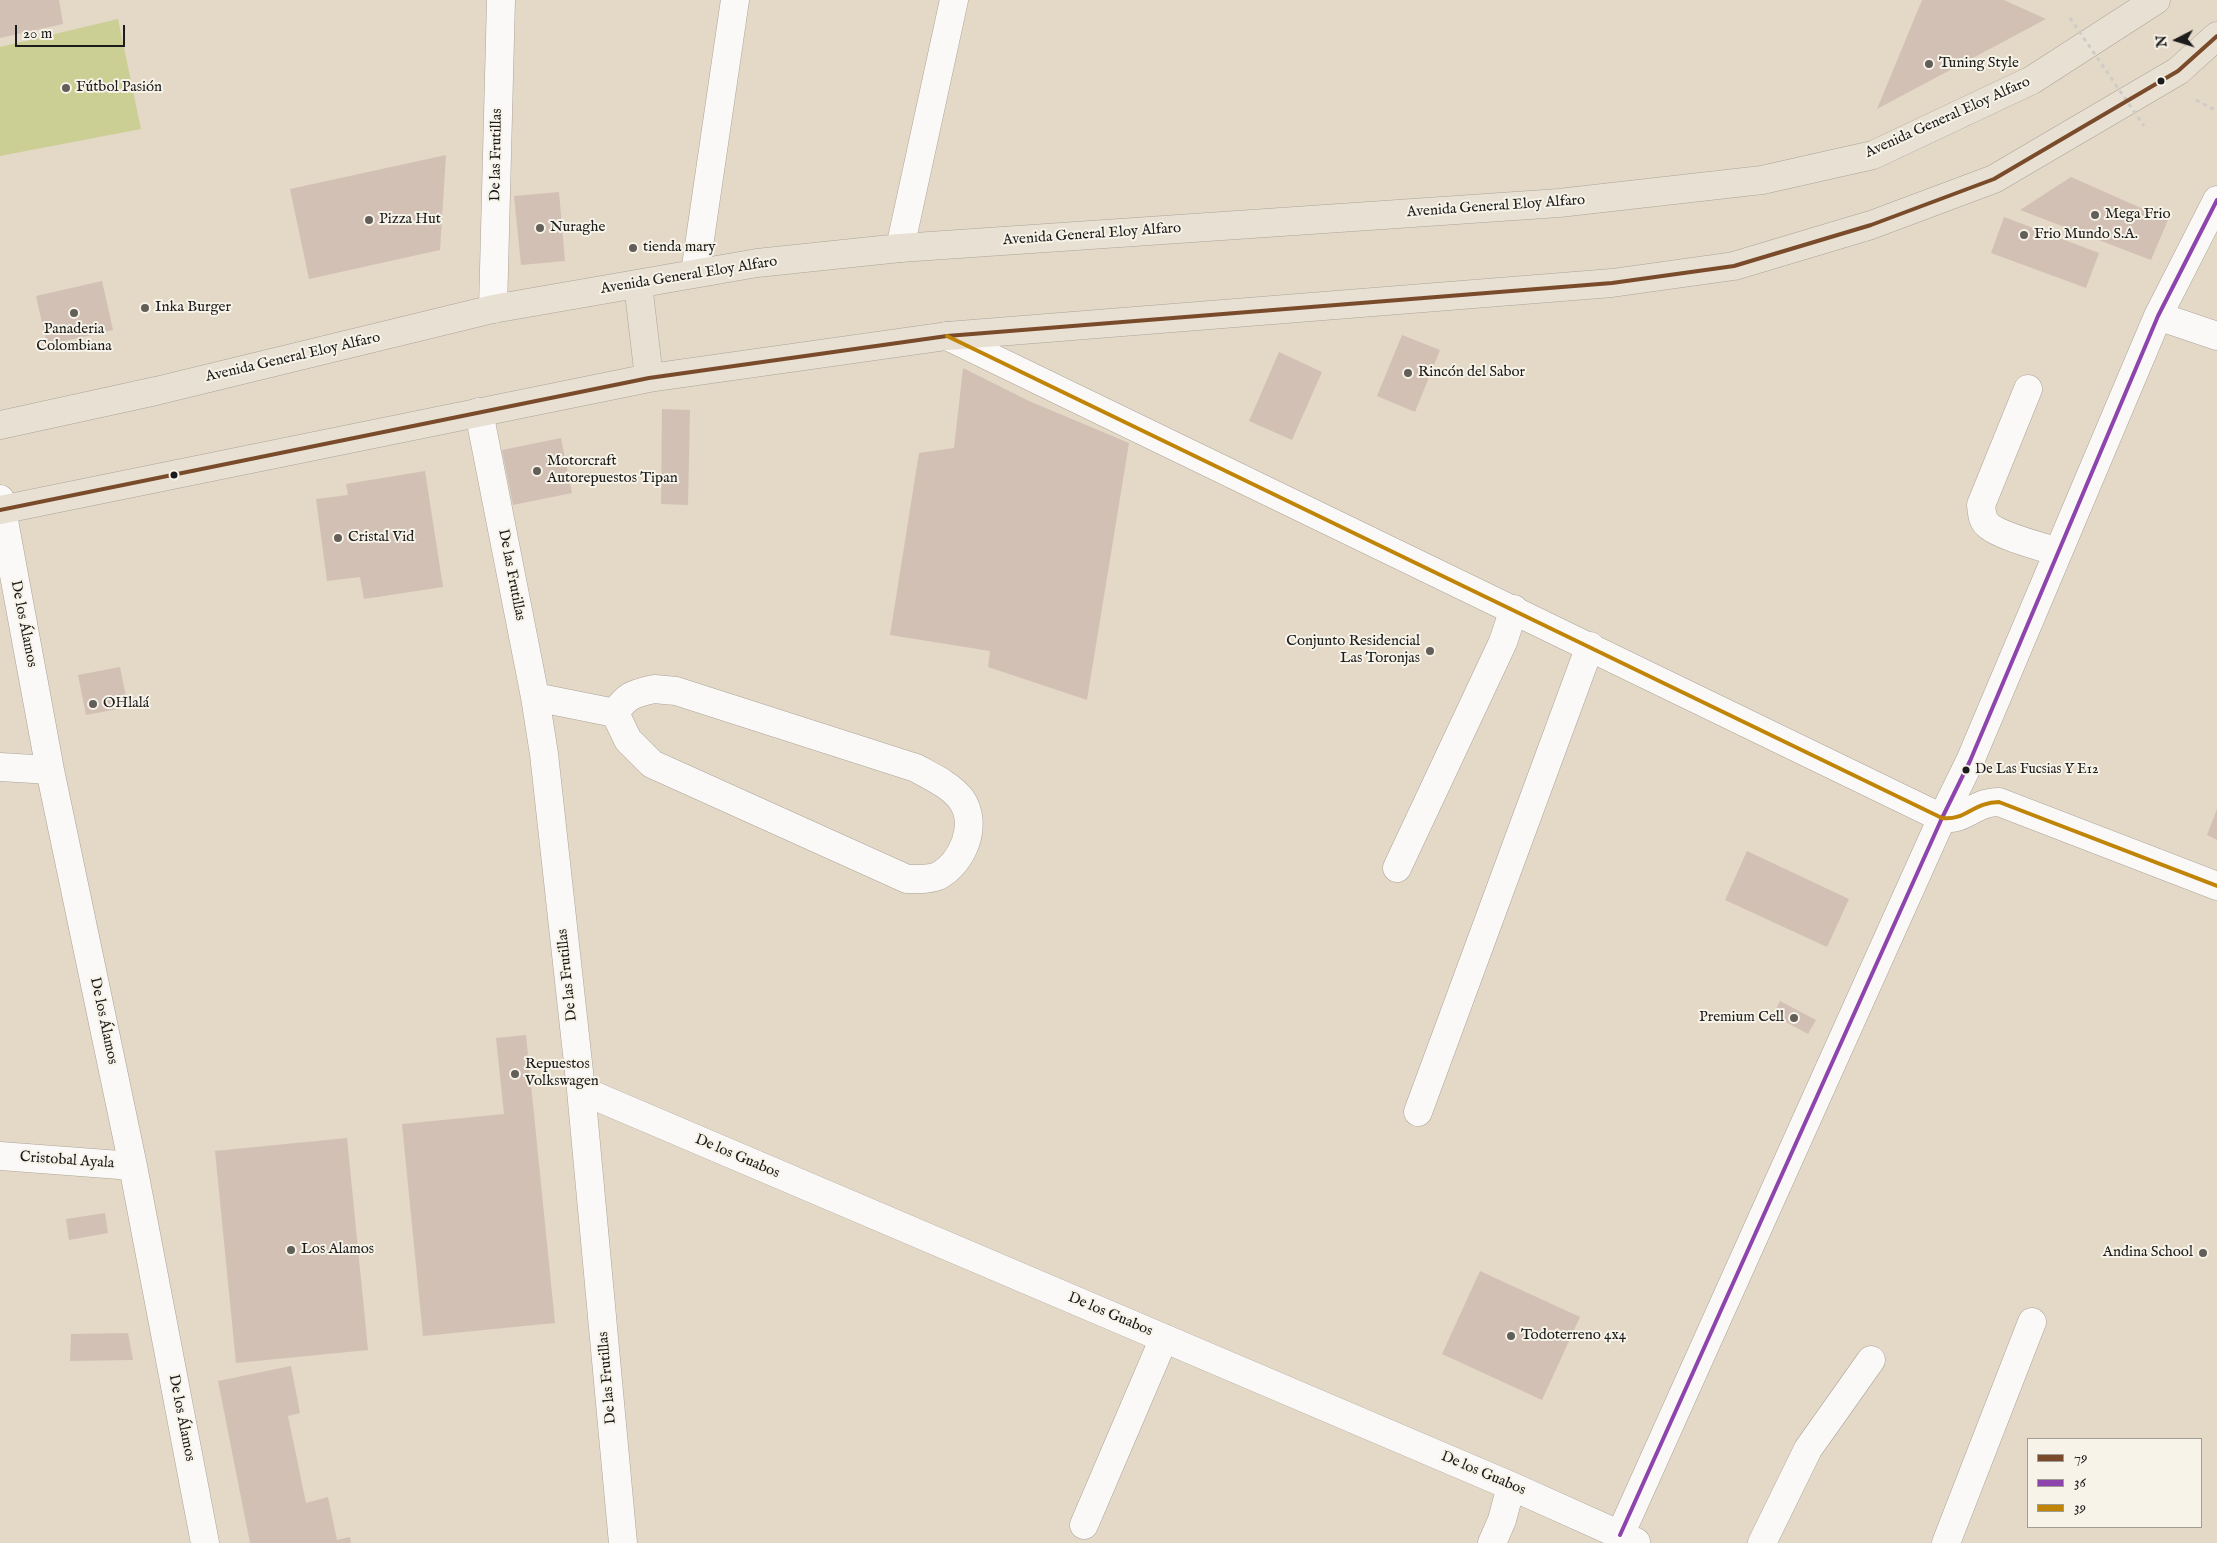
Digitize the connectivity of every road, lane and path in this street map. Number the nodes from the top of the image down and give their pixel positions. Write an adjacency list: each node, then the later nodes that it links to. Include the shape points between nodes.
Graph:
1 (501, 0): 14 (street, De las Frutillas)
2 (735, 0): 12 (street)
3 (954, 0): 11 (street)
4 (2152, 2): 11 (main road, Avenida General Eloy Alfaro, via 2032,80 1874,155 1762,180 1559,203)
5 (2070, 18): 9 (path, bridge, via 2144,126)
6 (2217, 36): 16 (main road, via 2178,71 1994,179 1871,224 1734,266 1612,283)
7 (2188, 104): 8 (path, via 2197,100)
8 (2217, 111)
9 (2153, 122)
10 (2217, 200): 15 (street)
11 (900, 248): 12 (main road, Avenida General Eloy Alfaro)
12 (695, 273): 13 (main road, Avenida General Eloy Alfaro)
13 (638, 284): 14 (main road, Avenida General Eloy Alfaro); 18 (main road)
14 (493, 309): 21 (main road, Avenida General Eloy Alfaro)
15 (2158, 316): 17 (street); 23 (street)
16 (947, 336): 18 (main road); 24 (street)
17 (2217, 336)
18 (648, 378): 20 (main road)
19 (2028, 389): 23 (street, via 1981,505 1982,517 1989,527)
20 (479, 412): 22 (main road); 26 (street, De las Frutillas)
21 (0, 425)
22 (1, 506): 29 (street, De los Álamos)
23 (2058, 552): 30 (street, via 1970,761)
24 (1514, 609): 25 (street); 31 (street, via 1502,642)
25 (1590, 646): 30 (street); 34 (street)
26 (535, 697): 27 (street); 33 (street, De las Frutillas)
27 (615, 713): 27 (street, via 628,740 652,764 907,879 924,880 937,876 959,859 968,828 967,812 951,789 916,768 676,691 654,690 635,694 624,699)
28 (0, 767): 29 (street)
29 (50, 770): 36 (street, De los Álamos)
30 (1942, 818): 32 (street, via 1952,819 1986,802 1999,802); 42 (street)
31 (1398, 868)
32 (2217, 886)
33 (581, 1090): 38 (street, De los Guabos); 44 (street, De las Frutillas)
34 (1418, 1112)
35 (0, 1156): 36 (street, Cristobal Ayala)
36 (133, 1166): 43 (street, De los Álamos)
37 (2032, 1322): 47 (street)
38 (1164, 1338): 40 (street, De los Guabos); 41 (street)
39 (1871, 1360): 46 (street, via 1808,1449)
40 (1512, 1486): 42 (street, De los Guabos); 45 (street)
41 (1084, 1525)
42 (1629, 1539)
43 (205, 1543)
44 (623, 1543)
45 (1492, 1543)
46 (1762, 1543)
47 (1946, 1543)

